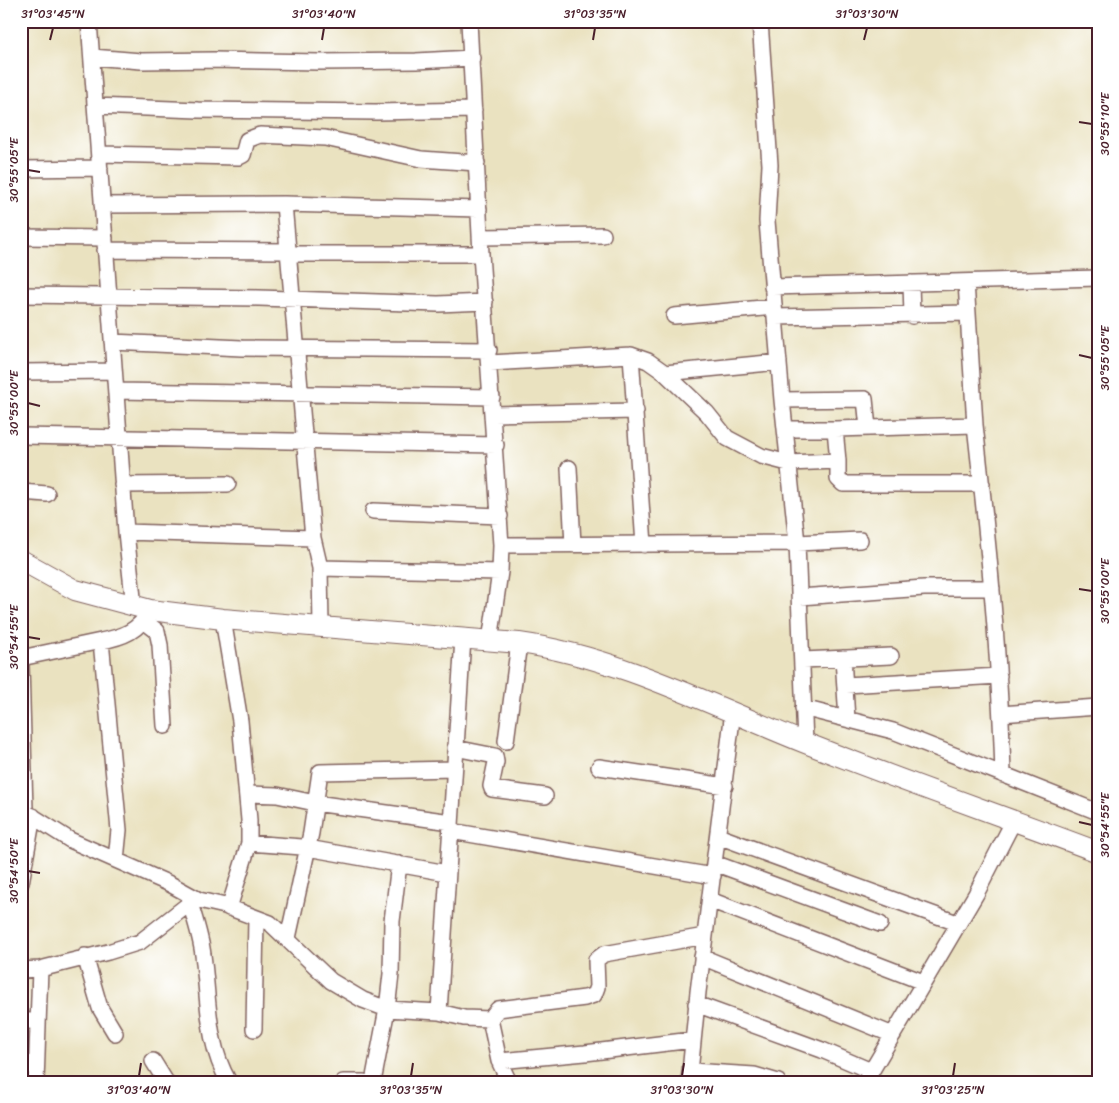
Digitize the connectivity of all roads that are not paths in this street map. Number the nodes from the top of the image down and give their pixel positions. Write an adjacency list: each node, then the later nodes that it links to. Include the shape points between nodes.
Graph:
1 (89, 21): 4 (street)
2 (469, 21): 5 (street)
3 (760, 21): 23 (street, via 770,165 767,221)
4 (92, 57): 5 (street, via 141,61 320,62 416,62); 6 (street)
5 (472, 58): 7 (street)
6 (95, 106): 7 (street, via 208,110); 8 (street)
7 (474, 110): 9 (street)
8 (99, 161): 9 (street, via 239,157 243,155 248,140 260,135 325,138 421,159); 10 (street); 12 (street)
9 (477, 163): 13 (street)
10 (21, 169)
11 (284, 204): 12 (street); 13 (street); 18 (street)
12 (102, 205): 17 (street)
13 (479, 209): 16 (street)
14 (603, 235): 16 (street)
15 (21, 237): 17 (street)
16 (481, 237): 19 (street)
17 (105, 244): 18 (street); 25 (street)
18 (289, 252): 19 (street); 26 (street)
19 (481, 254): 27 (street)
20 (1098, 278): 21 (street)
21 (966, 282): 22 (street); 29 (street)
22 (911, 283): 23 (street); 31 (street)
23 (772, 287): 28 (street)
24 (21, 295): 25 (street)
25 (109, 298): 26 (street); 32 (street)
26 (292, 300): 27 (street); 33 (street)
27 (485, 302): 35 (street)
28 (775, 312): 30 (street); 31 (street); 36 (street)
29 (968, 313): 31 (street); 46 (street)
30 (674, 316)
31 (912, 316)
32 (112, 342): 33 (street); 37 (street)
33 (296, 348): 35 (street); 41 (street)
34 (631, 355): 35 (street); 39 (street, via 648,361); 44 (street)
35 (489, 357): 42 (street)
36 (779, 362): 39 (street); 43 (street)
37 (114, 371): 38 (street); 40 (street)
38 (21, 372)
39 (665, 373): 55 (street, via 707,413 727,438 761,456)
40 (116, 391): 41 (street); 51 (street)
41 (302, 394): 42 (street); 52 (street)
42 (492, 397): 45 (street)
43 (782, 400): 47 (street, via 865,400); 48 (street)
44 (636, 411): 45 (street); 69 (street)
45 (494, 414): 53 (street)
46 (975, 424): 47 (street); 58 (street)
47 (868, 428): 49 (street)
48 (785, 429): 49 (street); 55 (street)
49 (835, 429): 54 (street)
50 (21, 436): 51 (street)
51 (119, 438): 52 (street); 59 (street)
52 (307, 442): 53 (street); 65 (street)
53 (496, 446): 63 (street)
54 (838, 461): 55 (street); 58 (street, via 838,479 843,484)
55 (788, 463): 67 (street)
56 (569, 468): 70 (street)
57 (228, 484): 59 (street)
58 (982, 484): 74 (street)
59 (122, 485): 64 (street)
60 (21, 492): 61 (street)
61 (47, 494)
62 (373, 511): 63 (street)
63 (500, 516): 68 (street)
64 (126, 532): 65 (street); 76 (street)
65 (313, 538): 72 (street)
66 (860, 540): 67 (street)
67 (797, 543): 69 (street); 75 (street)
68 (501, 545): 70 (street); 73 (street)
69 (644, 545): 70 (street)
70 (573, 546)
71 (21, 560): 76 (main road, via 74,590)
72 (320, 568): 73 (street); 78 (street)
73 (500, 572): 81 (street)
74 (992, 588): 75 (street, via 924,588); 88 (street)
75 (800, 597): 86 (street)
76 (143, 613): 77 (main road); 80 (street, via 131,632); 95 (street, via 157,630 160,644)
77 (223, 619): 78 (main road); 103 (street)
78 (321, 627): 79 (main road)
79 (463, 638): 81 (main road); 98 (street)
80 (101, 640): 84 (street); 114 (street, via 119,830)
81 (490, 641): 82 (main road)
82 (518, 643): 92 (main road, via 570,652); 96 (street)
83 (891, 656): 85 (street)
84 (21, 658)
85 (844, 658): 86 (street); 89 (street)
86 (803, 660): 91 (street)
87 (21, 664): 106 (street)
88 (999, 676): 89 (street); 93 (street)
89 (846, 685): 94 (street)
90 (1098, 706): 93 (street)
91 (803, 708): 94 (street); 97 (street)
92 (733, 711): 97 (main road); 102 (street)
93 (1001, 714): 101 (street)
94 (847, 718): 101 (street, via 893,731)
95 (165, 726)
96 (506, 741)
97 (805, 743): 108 (main road)
98 (455, 748): 100 (street); 104 (street, via 494,756 492,789)
99 (599, 767): 102 (street)
100 (454, 769): 105 (street, via 322,771 318,776); 109 (street)
101 (1003, 775): 107 (street)
102 (725, 786): 110 (street)
103 (248, 794): 105 (street, via 277,795); 111 (street)
104 (545, 796)
105 (315, 803): 109 (street); 112 (street)
106 (26, 812): 114 (street, via 70,840); 118 (street)
107 (1098, 812)
108 (1014, 820): 113 (main road); 123 (street)
109 (451, 827): 116 (street); 117 (street)
110 (718, 836): 116 (street); 123 (street)
111 (249, 843): 112 (street); 121 (street)
112 (307, 848): 115 (street); 126 (street)
113 (1098, 852)
114 (116, 860): 120 (street)
115 (399, 864): 117 (street); 133 (street)
116 (714, 869): 119 (street); 124 (street)
117 (447, 873): 134 (street)
118 (21, 883)
119 (710, 900): 125 (street); 131 (street)
120 (195, 901): 121 (street); 127 (street, via 140,942); 148 (street, via 210,1004 209,1024 219,1061)
121 (229, 908): 122 (street)
122 (256, 918): 126 (street, via 270,923); 138 (street)
123 (958, 923): 131 (street)
124 (880, 924)
125 (705, 936): 128 (street); 136 (street, via 604,954 596,960 597,987 594,995 498,1009)
126 (288, 938): 133 (street, via 344,991)
127 (85, 956): 129 (street); 139 (street, via 100,1008)
128 (702, 957): 132 (street); 140 (street)
129 (40, 969): 130 (street); 137 (street)
130 (21, 970)
131 (923, 982): 140 (street)
132 (696, 1004): 141 (street); 145 (street, via 822,1050)
133 (387, 1009): 134 (street); 151 (street)
134 (439, 1012): 136 (street)
135 (21, 1020): 137 (street)
136 (490, 1020): 142 (street)
137 (38, 1022): 146 (street)
138 (254, 1029)
139 (116, 1033)
140 (893, 1035): 145 (street)
141 (692, 1040): 142 (street); 144 (street)
142 (499, 1060): 152 (street)
143 (152, 1061): 147 (street)
144 (690, 1076): 153 (street, via 754,1075)
145 (868, 1076)
146 (36, 1082)
147 (166, 1082)
148 (229, 1082)
149 (343, 1082): 150 (street)
150 (364, 1082)
151 (373, 1082)
152 (509, 1082)
153 (778, 1082)

